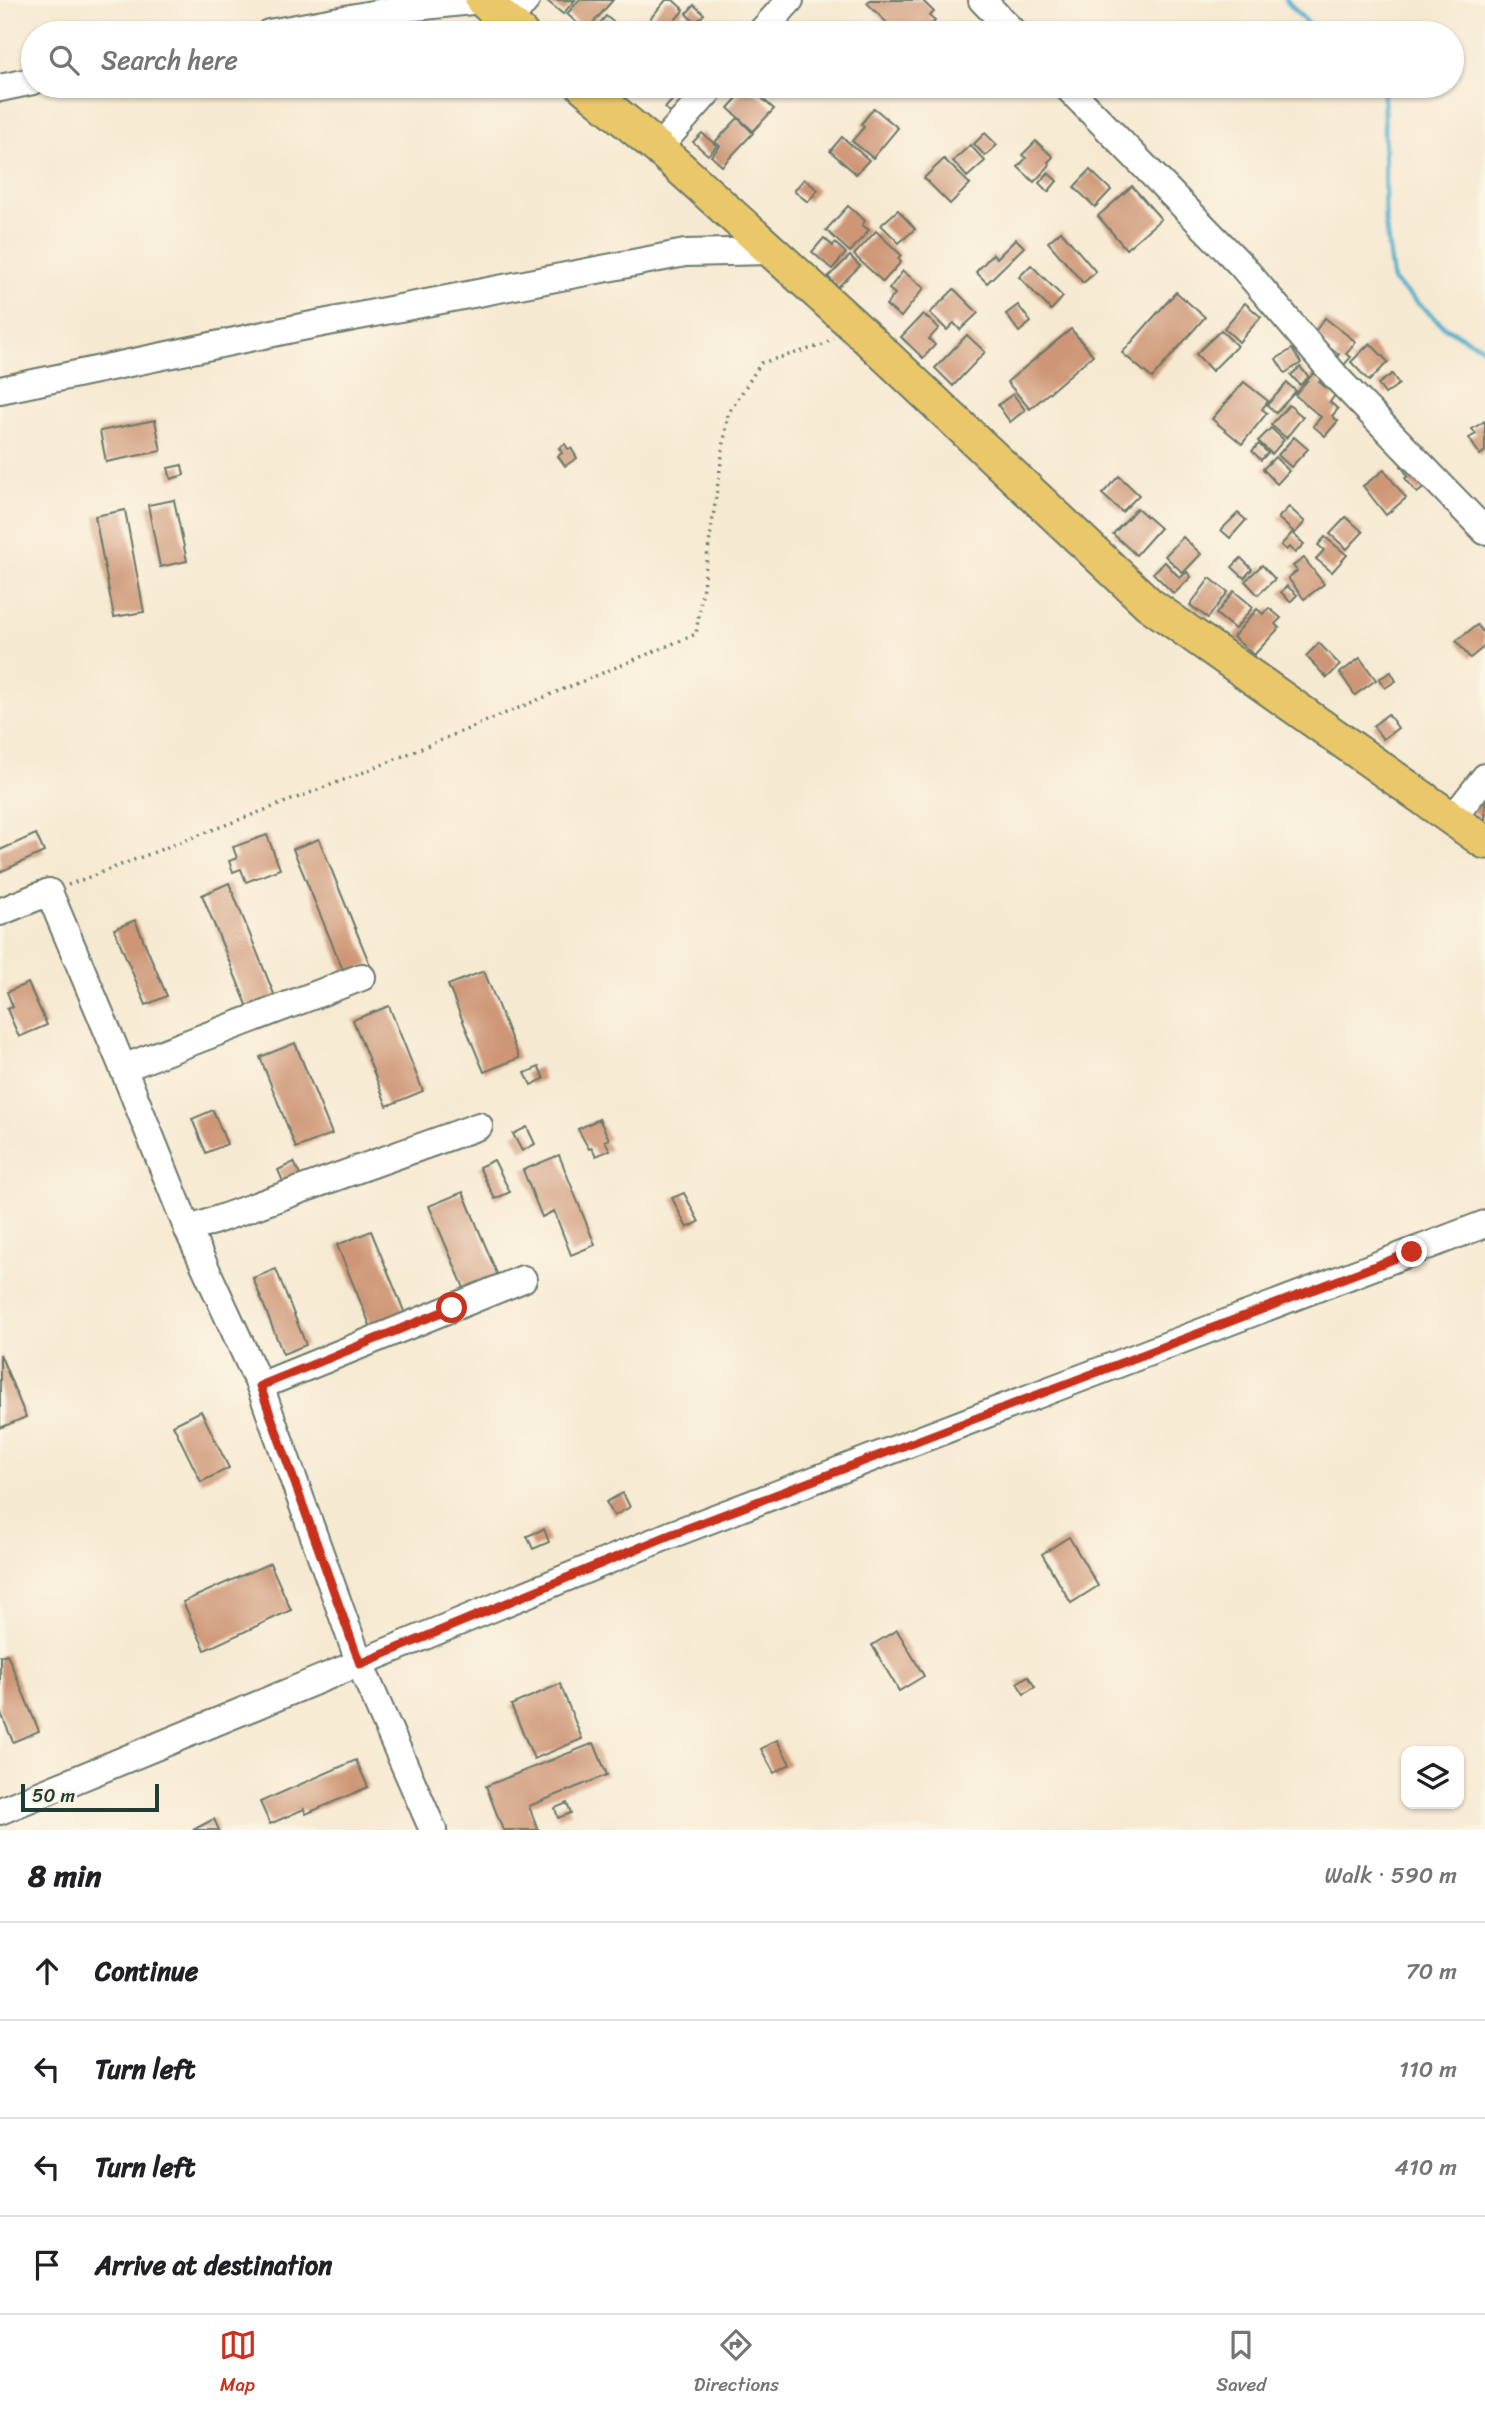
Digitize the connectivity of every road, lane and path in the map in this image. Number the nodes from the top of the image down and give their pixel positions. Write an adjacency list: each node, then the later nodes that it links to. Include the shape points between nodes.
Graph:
1 (482, 0): 4 (main road); 5 (street)
2 (790, 0): 6 (street)
3 (982, 0): 7 (street)
4 (518, 18)
5 (334, 21)
6 (771, 21)
7 (1002, 21)
8 (21, 84): 9 (street)
9 (0, 88)
10 (598, 98): 13 (main road)
11 (702, 98): 13 (street)
12 (1078, 98): 17 (street, via 1242,266 1338,379)
13 (658, 148): 14 (main road)
14 (770, 251): 15 (main road); 16 (street, via 685,253)
15 (851, 323): 19 (main road, via 1149,604); 21 (path, via 823,345 761,363 728,414 696,634 362,773)
16 (0, 390)
17 (1485, 531)
18 (1485, 777): 19 (street)
19 (1452, 818): 20 (main road)
20 (1485, 842)
21 (49, 892): 22 (street); 24 (street)
22 (0, 912)
23 (362, 978): 24 (street)
24 (123, 1068): 27 (street)
25 (479, 1126): 27 (street)
26 (1485, 1224): 30 (street, via 683,1530)
27 (188, 1230): 29 (street)
28 (523, 1279): 29 (street)
29 (260, 1386): 30 (street)
30 (360, 1664): 31 (street); 32 (street)
31 (0, 1811)
32 (433, 1830)

